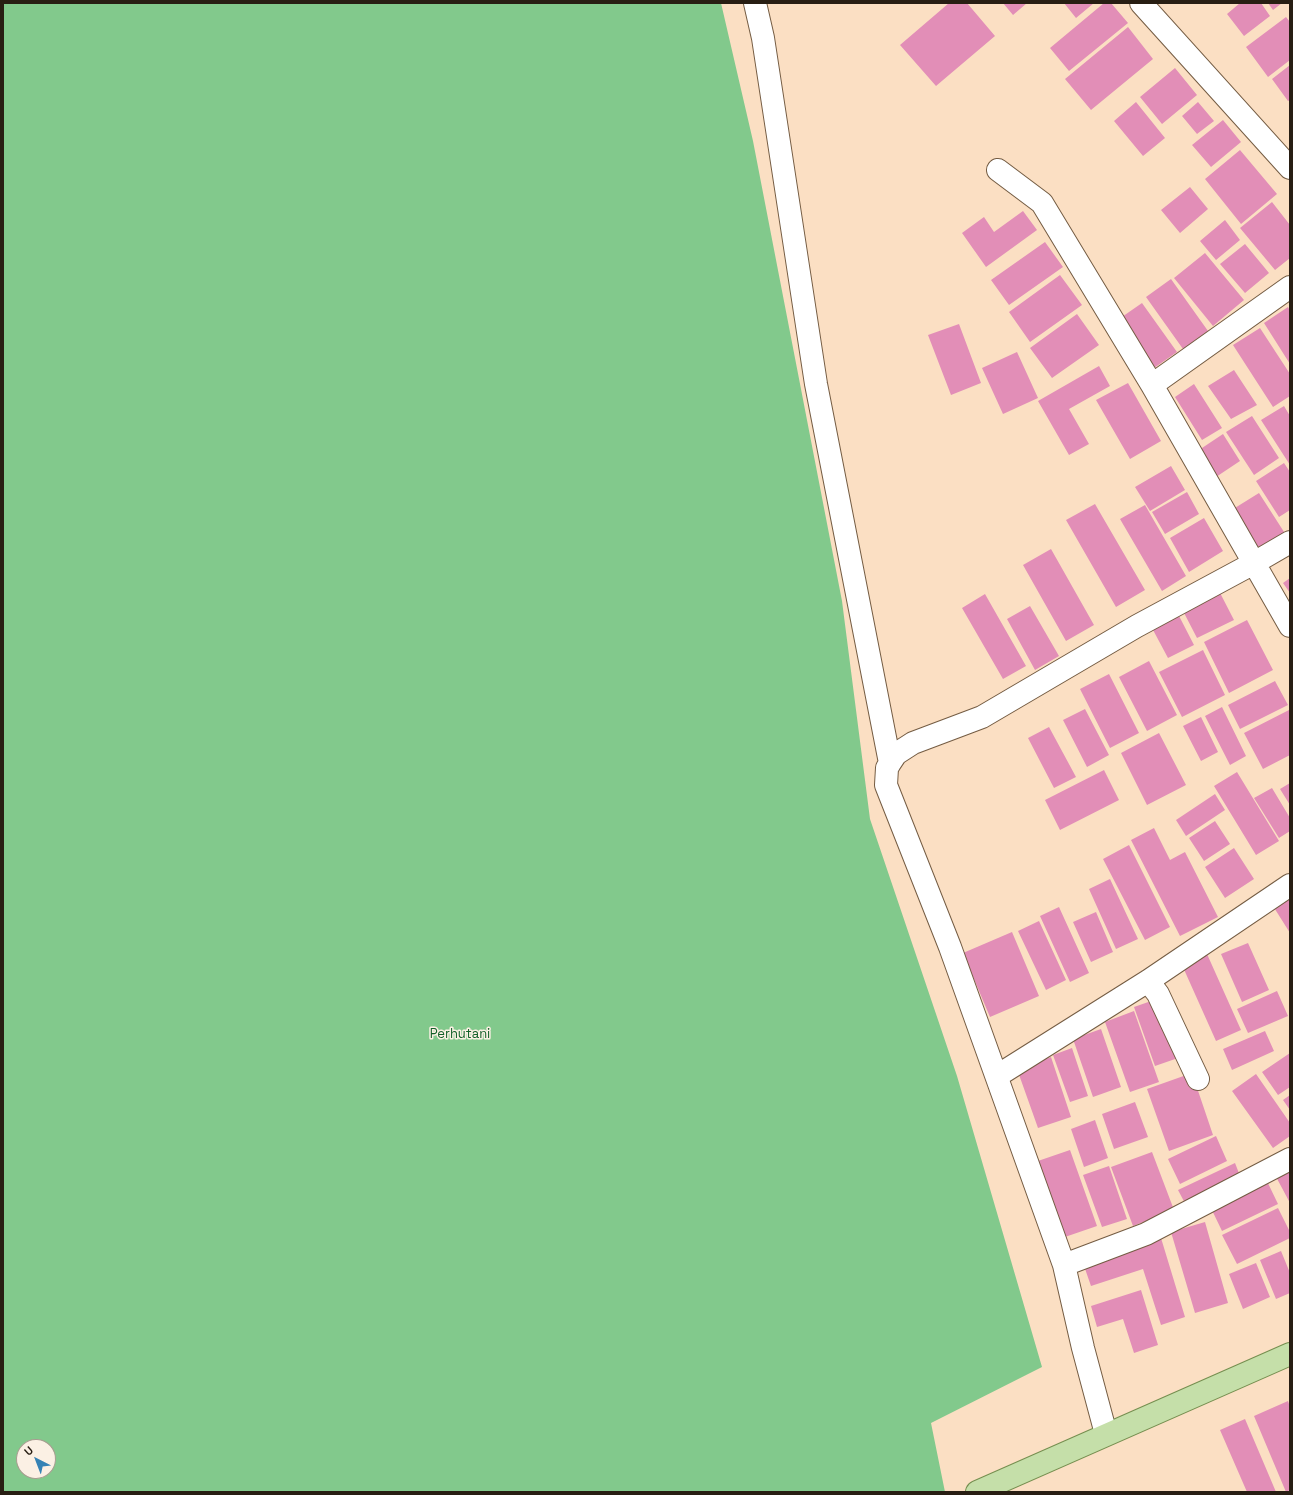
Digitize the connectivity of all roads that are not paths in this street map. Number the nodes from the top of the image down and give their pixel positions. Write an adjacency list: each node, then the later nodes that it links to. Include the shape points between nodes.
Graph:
1 (755, 3): 10 (street, via 764,38 816,384)
2 (1141, 3): 3 (street)
3 (1290, 168)
4 (998, 170): 6 (street, via 1042,203)
5 (1290, 287): 6 (street)
6 (1152, 385): 8 (street)
7 (1290, 542): 8 (street)
8 (1254, 563): 9 (street); 10 (street, via 1137,626 982,717 913,743 896,754)
9 (1290, 626)
10 (890, 763): 13 (street, via 887,768 886,785 950,947)
11 (1290, 885): 12 (street)
12 (1148, 981): 13 (street); 14 (street, via 1161,999)
13 (997, 1076): 16 (street)
14 (1198, 1079)
15 (1290, 1159): 16 (street, via 1146,1234)
16 (1064, 1266): 18 (street, via 1082,1348)
17 (1290, 1354): 18 (main road)
18 (1106, 1434): 19 (main road)
19 (977, 1492)

